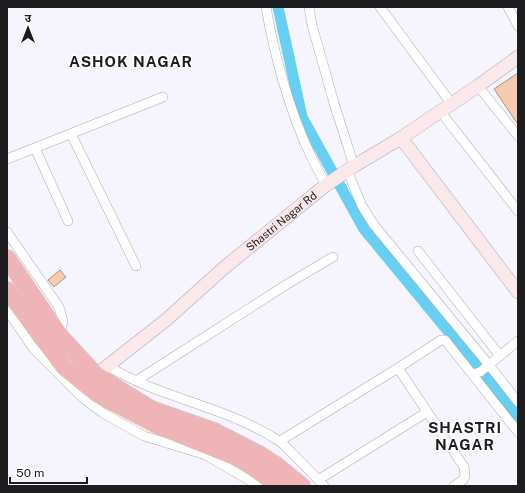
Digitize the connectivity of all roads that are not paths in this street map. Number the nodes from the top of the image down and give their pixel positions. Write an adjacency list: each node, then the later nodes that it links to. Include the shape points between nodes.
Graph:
1 (266, 7): 16 (street, via 280,69 309,152)
2 (309, 7): 16 (street, via 334,103)
3 (380, 7): 9 (street)
4 (508, 7): 5 (street)
5 (518, 26)
6 (518, 57): 7 (street, Shastri Nagar Rd)
7 (478, 86): 9 (street, Shastri Nagar Rd); 12 (street)
8 (163, 97): 11 (street)
9 (451, 103): 10 (street, Shastri Nagar Rd)
10 (440, 111): 13 (street, Shastri Nagar Rd); 17 (street)
11 (72, 134): 14 (street); 23 (street)
12 (518, 136)
13 (400, 138): 16 (street, Shastri Nagar Rd); 25 (street)
14 (35, 148): 15 (street); 18 (street)
15 (7, 159)
16 (340, 176): 31 (street, Shastri Nagar Rd, via 225,267 166,320); 32 (street)
17 (518, 211)
18 (68, 221)
19 (7, 232): 27 (street, via 61,312 63,322)
20 (418, 251): 29 (street)
21 (333, 257): 33 (street)
22 (7, 258): 27 (highway)
23 (136, 266)
24 (7, 290): 40 (highway, via 64,367 96,394 161,427 240,459)
25 (518, 292)
26 (7, 310): 39 (street, via 32,348 84,399 103,413 144,436 206,455)
27 (60, 336): 31 (highway)
28 (518, 341): 29 (street)
29 (500, 356): 32 (street)
30 (398, 368): 32 (street, via 444,340); 35 (street); 37 (street)
31 (102, 370): 33 (street); 41 (highway, via 151,409 214,431 259,454)
32 (481, 370): 34 (street); 36 (street)
33 (136, 381): 37 (street, via 206,406)
34 (518, 402)
35 (427, 412): 38 (street); 42 (street, via 464,467 465,476)
36 (518, 432)
37 (280, 441): 38 (street)
38 (321, 483)
39 (259, 486)
40 (279, 486)
41 (302, 486)
42 (454, 486)

